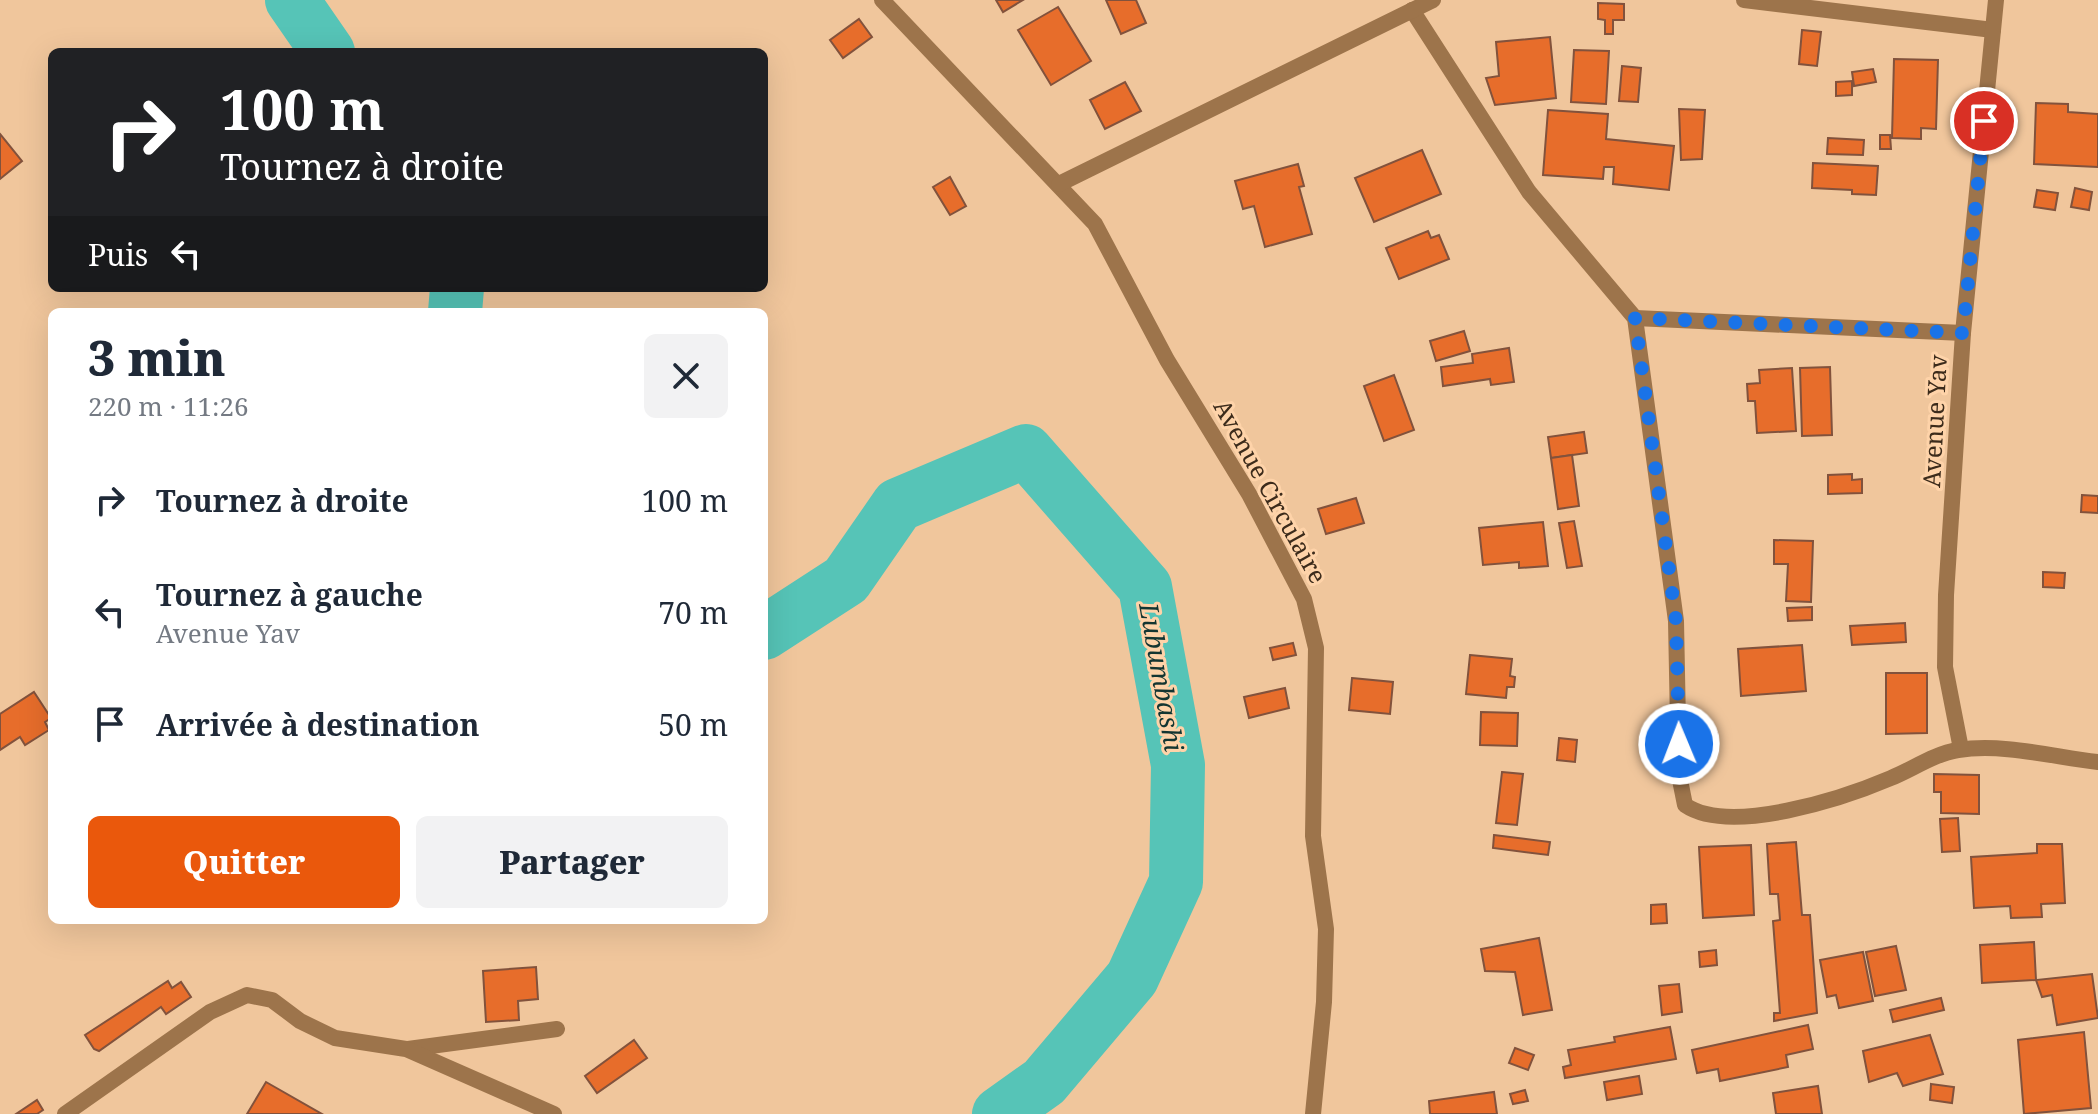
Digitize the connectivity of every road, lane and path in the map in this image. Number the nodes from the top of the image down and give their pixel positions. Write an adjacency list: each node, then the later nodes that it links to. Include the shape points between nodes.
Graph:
1 (882, 0): 7 (street, Avenue Circulaire)
2 (1433, 0): 5 (street)
3 (1744, 0): 6 (street)
4 (1996, 0): 6 (street, Avenue Yav)
5 (1412, 10): 7 (street); 8 (street, via 1529,192)
6 (1993, 30): 9 (street, Avenue Yav)
7 (1059, 184): 16 (street, Avenue Circulaire, via 1106,241 1167,360 1249,494 1304,599 1316,662 1313,836 1327,957)
8 (1635, 318): 9 (street); 10 (street, via 1676,621 1679,775 1685,805 1709,817 1731,818 1802,807)
9 (1963, 333): 10 (street, Avenue Yav, via 1945,654)
10 (1961, 749): 11 (street)
11 (2098, 762)
12 (557, 1029): 13 (street)
13 (406, 1049): 14 (street, via 335,1038 272,1000 247,995 210,1012); 15 (street)
14 (65, 1114)
15 (554, 1114)
16 (1313, 1114)

